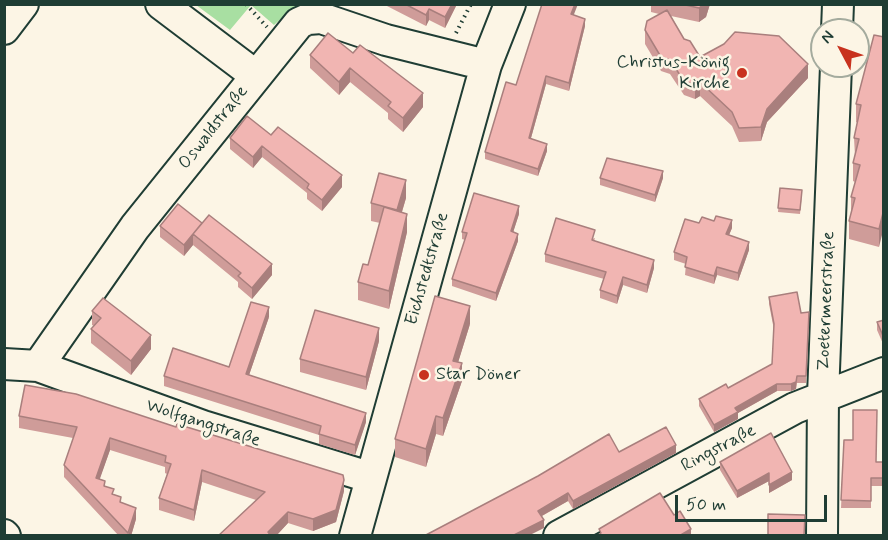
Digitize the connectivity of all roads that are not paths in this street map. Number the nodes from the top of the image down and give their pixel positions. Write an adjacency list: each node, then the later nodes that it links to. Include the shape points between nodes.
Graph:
1 (23, 4): 4 (street)
2 (161, 4): 6 (street)
3 (510, 4): 5 (street, Eichstedtstraße)
4 (4, 29)
5 (486, 65): 6 (street, Oswaldstraße, via 386,40 321,18 299,23); 12 (street, Eichstedtstraße)
6 (255, 75): 9 (street, Oswaldstraße, via 135,227)
7 (836, 78): 11 (street, Zoetermeerstraße)
8 (4, 364): 9 (street)
9 (38, 366): 12 (street, Wolfgangstraße, via 202,426)
10 (884, 373): 11 (street, Ringstraße)
11 (823, 395): 14 (street, Ringstraße); 15 (street, Zoetermeerstraße)
12 (369, 477): 13 (street, Eichstedtstraße)
13 (355, 536)
14 (559, 536)
15 (822, 536)

